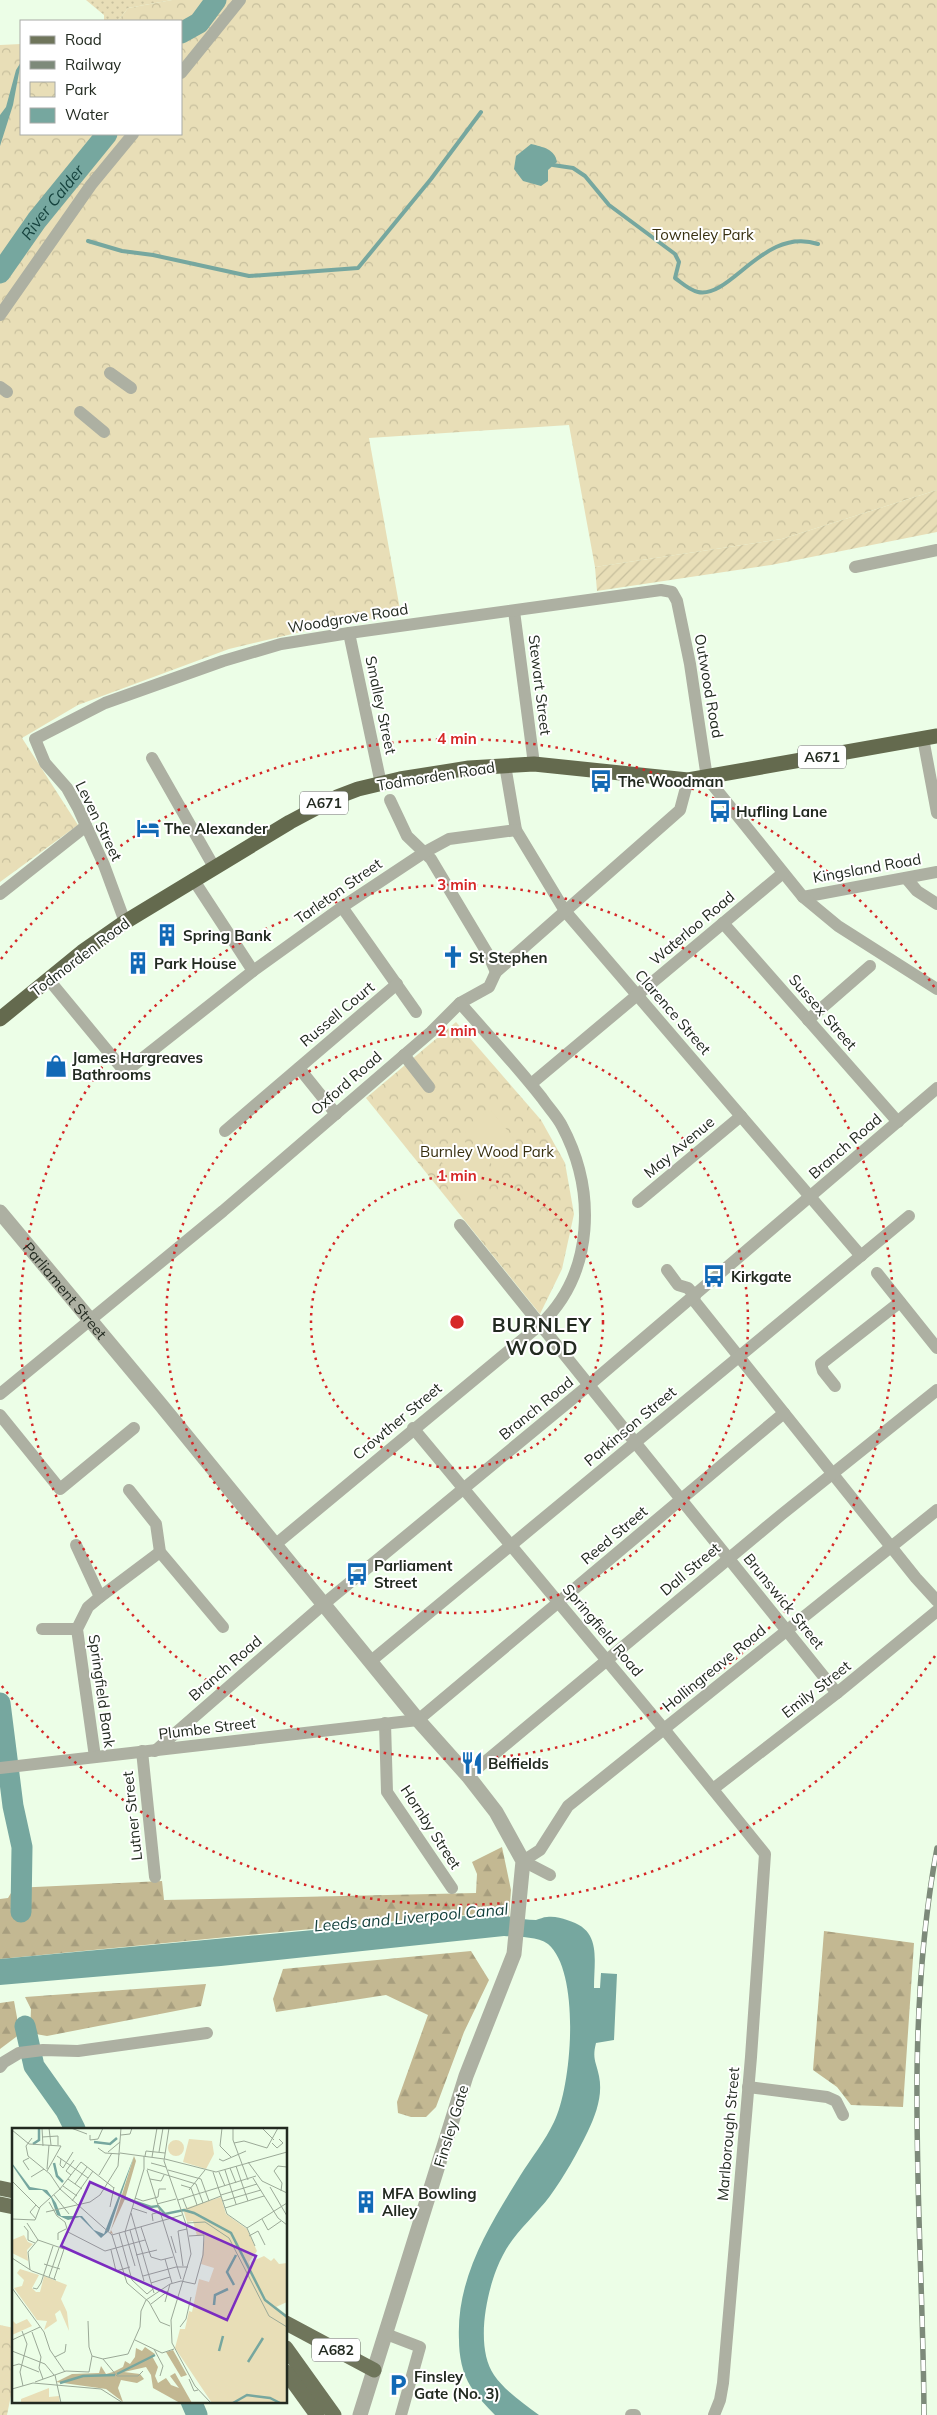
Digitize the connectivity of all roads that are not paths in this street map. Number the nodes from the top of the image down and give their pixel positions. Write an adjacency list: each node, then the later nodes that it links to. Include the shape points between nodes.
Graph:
1 (240, 0): 2 (street)
2 (182, 72)
3 (131, 135): 4 (street, via 91,185)
4 (0, 315)
5 (110, 374): 6 (street)
6 (131, 388)
7 (80, 412): 8 (street)
8 (104, 432)
9 (937, 550): 10 (street)
10 (855, 567)
11 (677, 601): 12 (street, Woodgrove Road, via 672,592 660,590); 19 (street, Outwood Road)
12 (514, 611): 13 (street, Woodgrove Road); 17 (street, Stewart Street)
13 (349, 633): 15 (street, Woodgrove Road, via 281,644 223,661 105,703); 21 (street, Smalley Street)
14 (930, 737): 19 (highway, Todmorden Road / A671); 23 (street)
15 (35, 739): 24 (street, Leven Street, via 45,763 67,788)
16 (152, 758): 27 (street)
17 (534, 764): 18 (highway, Todmorden Road / A671); 20 (highway, Todmorden Road / A671)
18 (505, 765): 21 (highway, Todmorden Road / A671); 25 (street, Clarence Street)
19 (707, 778): 20 (highway, Todmorden Road / A671); 29 (street)
20 (688, 780): 36 (street, Oxford Road, via 680,810)
21 (381, 784): 27 (highway, Todmorden Road / A671, via 337,797)
22 (390, 800): 26 (street, via 407,836)
23 (937, 813)
24 (86, 826): 32 (street); 37 (street, Leven Street)
25 (516, 830): 26 (street, Tarleton Street, via 449,839); 36 (street, Clarence Street)
26 (424, 852): 35 (street, Tarleton Street); 41 (street)
27 (214, 867): 31 (highway, Todmorden Road / A671)
28 (937, 872): 30 (street, Kingsland Road)
29 (782, 873): 33 (street); 38 (street, Waterloo Road)
30 (906, 878): 33 (street, Kingsland Road); 34 (street, via 916,891)
31 (193, 879): 37 (highway, Todmorden Road / A671); 40 (street)
32 (0, 894)
33 (803, 896): 44 (street, via 838,926)
34 (937, 904)
35 (342, 907): 40 (street, Tarleton Street); 43 (street)
36 (565, 912): 41 (street, Oxford Road); 45 (street, Clarence Street)
37 (125, 922): 42 (highway, Todmorden Road / A671)
38 (724, 923): 45 (street, Waterloo Road); 49 (street, Sussex Street)
39 (870, 966): 49 (street)
40 (253, 971): 42 (street, Tarleton Street, via 126,1072)
41 (496, 972): 46 (street, Oxford Road, via 489,987)
42 (49, 980): 48 (highway, Todmorden Road / A671)
43 (397, 984): 47 (street); 51 (street, Russell Court)
44 (937, 989)
45 (637, 995): 52 (street, Waterloo Road); 56 (street, Clarence Street)
46 (460, 1003): 50 (street, Oxford Road); 52 (street, Crowther Street)
47 (416, 1012)
48 (0, 1019)
49 (808, 1020): 57 (street, Sussex Street)
50 (404, 1055): 53 (street); 55 (street, Oxford Road)
51 (299, 1068): 55 (street, Russell Court); 58 (street, Russell Court)
52 (531, 1084): 70 (street, Crowther Street, via 562,1125 577,1162 586,1232 578,1268 555,1311)
53 (429, 1087)
54 (937, 1088): 57 (street, Branch Road)
55 (336, 1114): 69 (street, Oxford Road)
56 (741, 1116): 59 (street, Clarence Street); 60 (street, May Avenue)
57 (898, 1122): 59 (street, Branch Road)
58 (224, 1131)
59 (810, 1197): 64 (street, Clarence Street); 67 (street, Branch Road)
60 (638, 1202)
61 (0, 1212): 69 (street, Parliament Street)
62 (909, 1216): 64 (street, Parkinson Street)
63 (460, 1225): 70 (street, Brunswick Street)
64 (860, 1256): 72 (street, Parkinson Street)
65 (667, 1270): 67 (street, via 678,1285 688,1288)
66 (877, 1273): 68 (street)
67 (693, 1297): 72 (street); 73 (street, Branch Road)
68 (900, 1302): 71 (street); 74 (street, via 821,1364)
69 (89, 1319): 76 (street, Oxford Road); 87 (street, Parliament Street)
70 (540, 1325): 73 (street, Brunswick Street); 80 (street, Crowther Street)
71 (937, 1348)
72 (738, 1357): 77 (street); 81 (street, Parkinson Street)
73 (589, 1385): 81 (street, Brunswick Street); 83 (street, Branch Road)
74 (835, 1386)
75 (937, 1390): 82 (street, Dall Street)
76 (0, 1394)
77 (784, 1413): 82 (street); 85 (street, Reed Street)
78 (0, 1415): 79 (street, via 60,1489)
79 (134, 1428)
80 (413, 1428): 83 (street, Springfield Road); 87 (street, Crowther Street)
81 (635, 1442): 85 (street, Brunswick Street); 89 (street, Parkinson Street)
82 (832, 1474): 90 (street); 92 (street, Dall Street)
83 (464, 1488): 89 (street, Springfield Road); 96 (street, Branch Road)
84 (129, 1490): 91 (street, via 156,1524)
85 (681, 1500): 92 (street, Brunswick Street); 95 (street, Reed Street)
86 (937, 1510): 90 (street, Hollingreave Road)
87 (276, 1544): 96 (street, Parliament Street)
88 (76, 1545): 93 (street)
89 (510, 1545): 95 (street, Springfield Road); 103 (street, Parkinson Street)
90 (891, 1546): 94 (street); 101 (street, Hollingreave Road)
91 (160, 1552): 93 (street, Springfield Bank); 98 (street)
92 (728, 1559): 101 (street, Brunswick Street); 102 (street, Dall Street)
93 (100, 1597): 100 (street, Springfield Bank, via 88,1607)
94 (937, 1601)
95 (558, 1602): 102 (street, Springfield Road); 105 (street, Reed Street)
96 (324, 1603): 103 (street, Parliament Street); 108 (street, Branch Road)
97 (937, 1611): 104 (street, Emily Street)
98 (223, 1627)
99 (42, 1629): 100 (street, Springfield Bank)
100 (77, 1629): 109 (street, Springfield Bank)
101 (786, 1630): 104 (street, Brunswick Street); 107 (street, Hollingreave Road)
102 (606, 1660): 107 (street, Springfield Road); 111 (street, Dall Street)
103 (371, 1661): 105 (street, Parliament Street)
104 (837, 1693): 112 (street, Emily Street)
105 (418, 1720): 106 (street, Plumbe Street); 111 (street, Parliament Street)
106 (385, 1723): 108 (street, Plumbe Street); 117 (street, Hornby Street, via 387,1792)
107 (664, 1729): 112 (street, Springfield Road); 114 (street, Hollingreave Road, via 568,1806 540,1850)
108 (149, 1751): 109 (street, Plumbe Street); 116 (street, Lutner Street)
109 (95, 1757): 110 (street, Plumbe Street)
110 (0, 1768)
111 (468, 1776): 114 (street, Parliament Street, via 496,1812)
112 (713, 1789): 113 (street, Springfield Road)
113 (765, 1854): 120 (street, Marlborough Street)
114 (523, 1861): 115 (street); 123 (street, Finsley Gate, via 514,1954 466,2076)
115 (550, 1875)
116 (155, 1877)
117 (452, 1888)
118 (207, 2033): 119 (street, via 78,2051 19,2053)
119 (0, 2067)
120 (748, 2086): 121 (street, via 827,2097 836,2101); 131 (street, Marlborough Street, via 723,2383)
121 (843, 2115)
122 (292, 2327): 125 (main road, A682)
123 (386, 2334): 125 (street, Finsley Gate); 130 (street, via 420,2347)
124 (288, 2351): 128 (main road, A682)
125 (374, 2370): 129 (street, Finsley Gate)
126 (288, 2375): 127 (main road)
127 (317, 2415)
128 (334, 2415)
129 (360, 2415)
130 (401, 2415)
131 (714, 2415)

